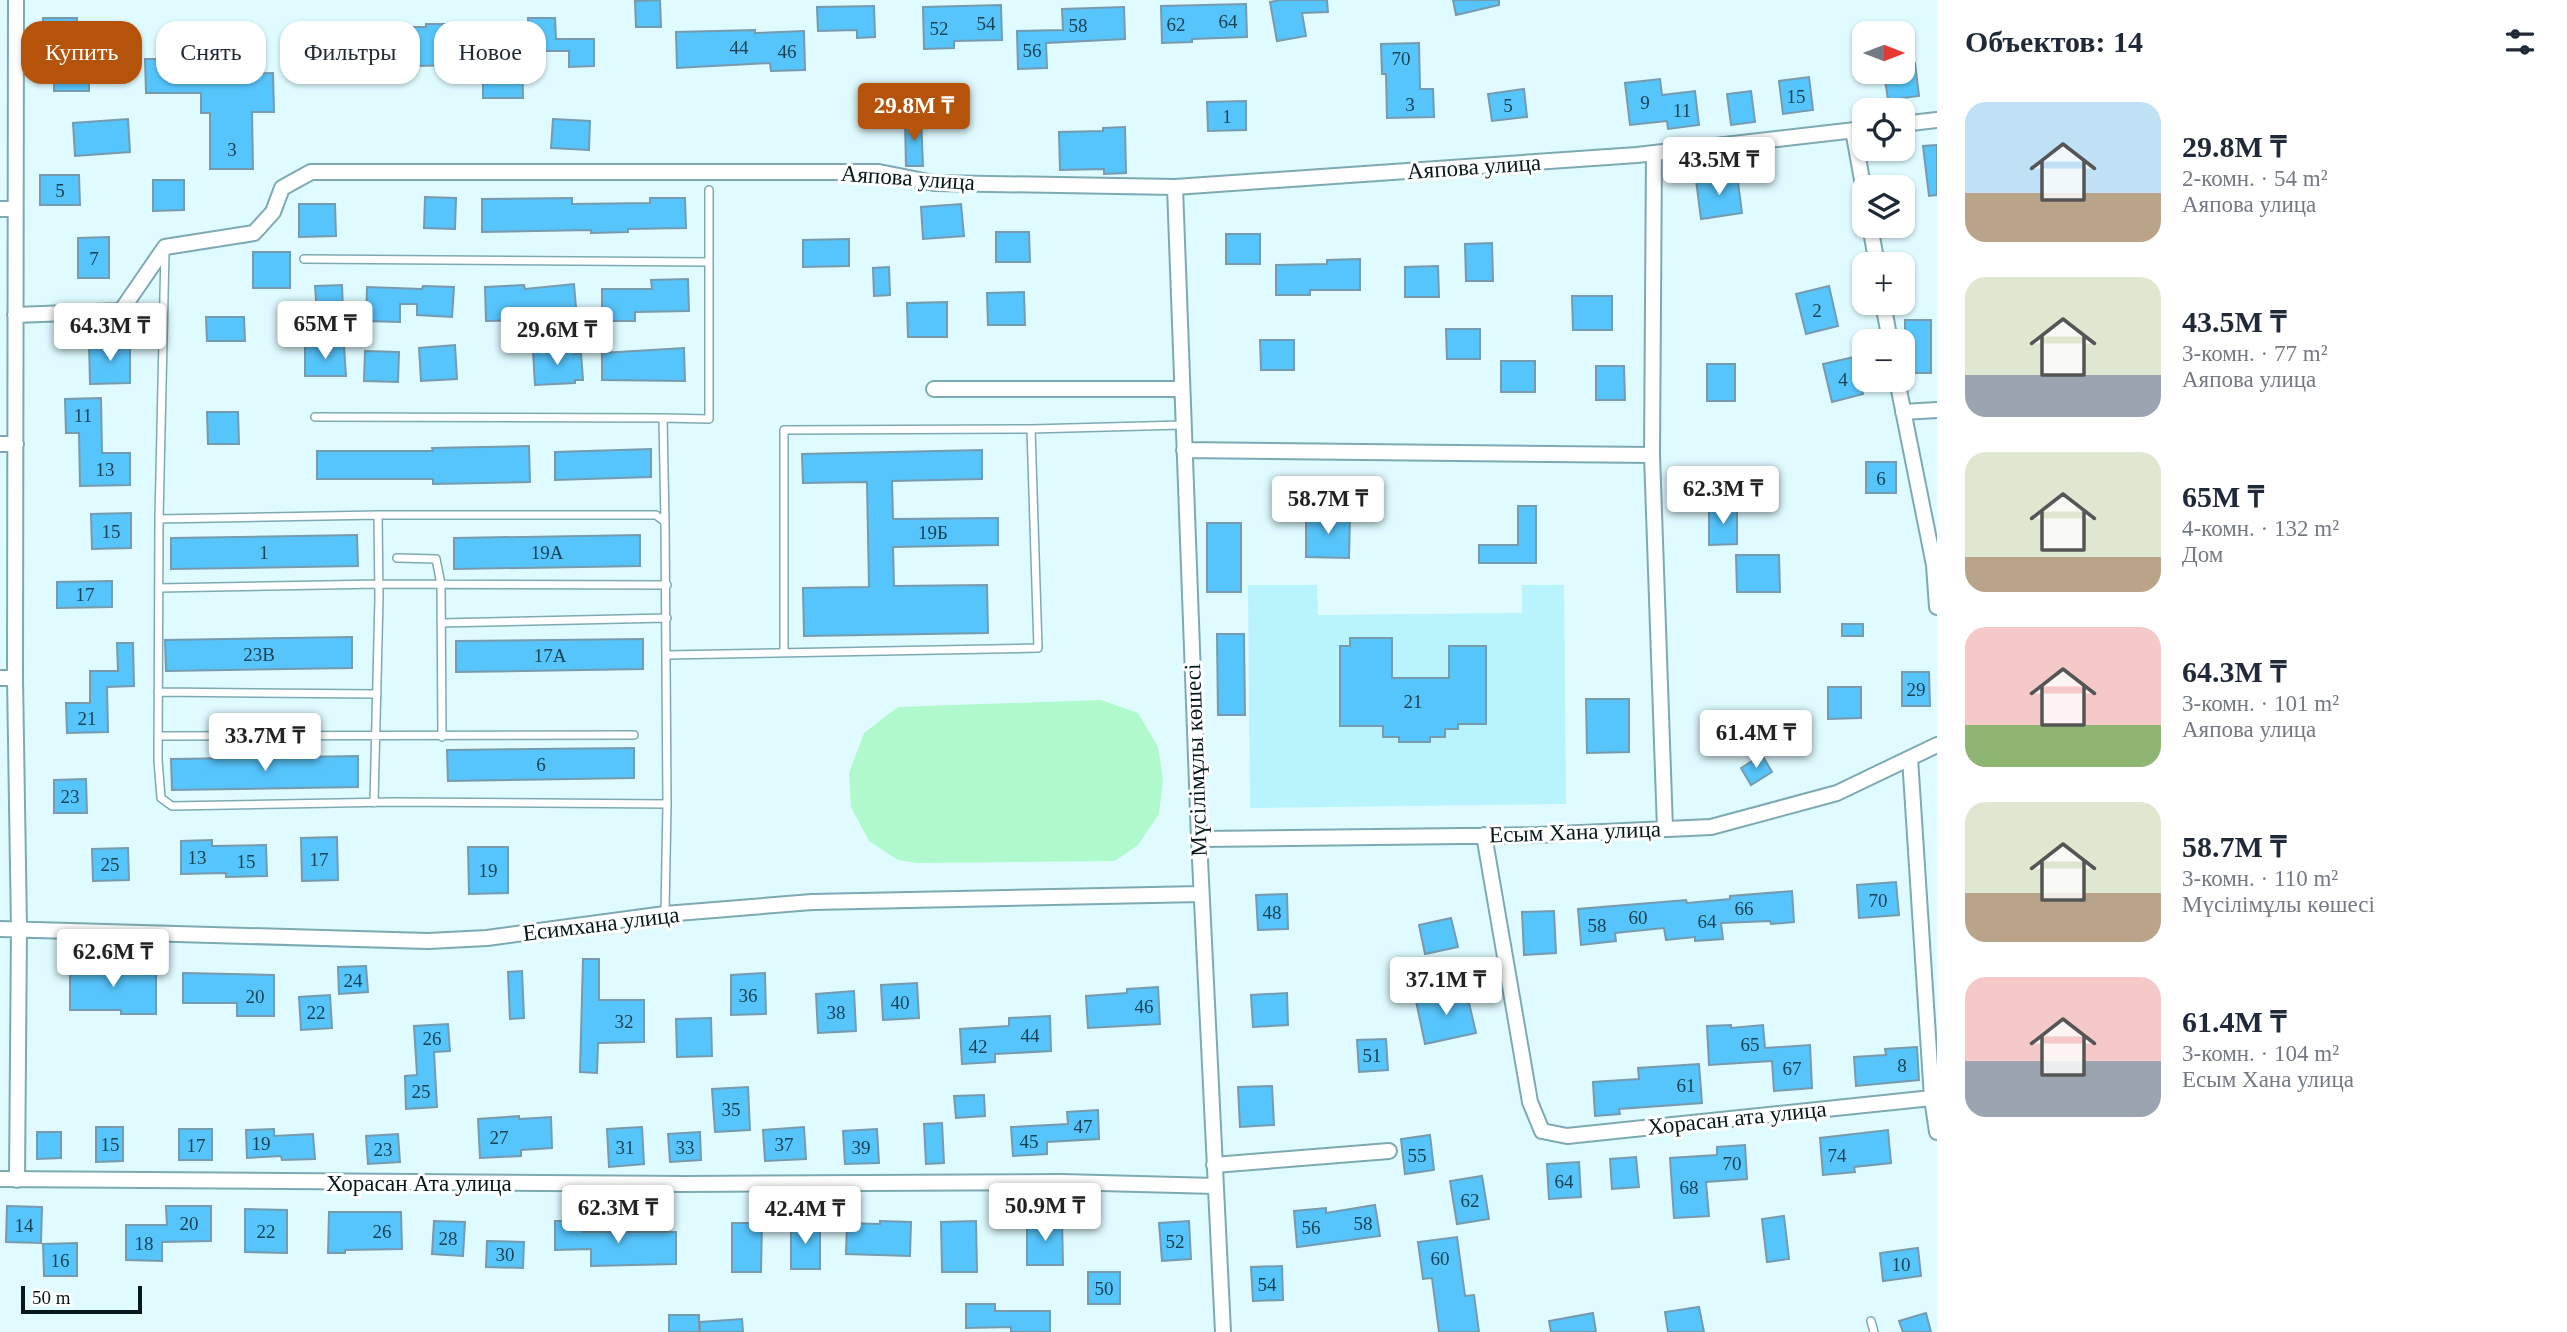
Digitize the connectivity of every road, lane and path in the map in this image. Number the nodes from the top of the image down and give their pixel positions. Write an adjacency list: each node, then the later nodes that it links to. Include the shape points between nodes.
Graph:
1 (16, 0): 8 (street)
2 (1937, 120): 3 (street)
3 (1915, 123)
4 (1852, 130): 5 (street, Аяпова улица)
5 (1654, 153): 6 (street, Аяпова улица); 25 (street)
6 (1175, 187): 9 (street, Аяпова улица, via 934,183 879,172 311,172 282,188 273,212 254,233); 13 (street, Мүсілімұлы көшесі)
7 (709, 190): 11 (lane)
8 (8, 209): 12 (street)
9 (165, 247): 12 (street, via 121,311); 27 (lane)
10 (304, 260): 11 (lane)
11 (709, 262): 19 (lane, via 709,419)
12 (15, 315): 23 (street)
13 (1181, 388): 14 (street); 20 (street, Мүсілімұлы көшесі)
14 (934, 390)
15 (1899, 392): 17 (street)
16 (1937, 410): 17 (street)
17 (1903, 412): 34 (street, via 1934,565)
18 (316, 417): 19 (lane)
19 (663, 418): 28 (lane)
20 (1182, 425): 21 (lane); 24 (street, Мүсілімұлы көшесі)
21 (1031, 429): 37 (lane, via 784,430); 37 (lane, via 1038,648)
22 (0, 444): 23 (street)
23 (16, 444): 39 (street)
24 (1184, 450): 25 (street); 52 (street, Мүсілімұлы көшесі)
25 (1652, 455): 50 (street)
26 (378, 515): 27 (lane); 28 (lane, via 656,515); 30 (lane)
27 (159, 519): 33 (lane)
28 (665, 522): 32 (lane)
29 (397, 558): 31 (lane, via 436,559)
30 (379, 584): 31 (lane); 33 (lane); 41 (lane)
31 (441, 584): 32 (lane); 36 (lane)
32 (667, 585): 35 (lane)
33 (159, 588): 40 (lane)
34 (1937, 607)
35 (667, 618): 36 (lane); 38 (lane)
36 (441, 623): 45 (lane)
37 (784, 653): 38 (lane)
38 (667, 655): 49 (lane)
39 (7, 678): 56 (street)
40 (158, 692): 41 (lane); 43 (lane)
41 (377, 694): 44 (lane)
42 (634, 735): 45 (lane)
43 (158, 736): 44 (lane); 48 (lane, via 161,798 172,806)
44 (376, 737): 45 (lane); 48 (lane)
45 (442, 737)
46 (1937, 745): 47 (street, Есым Хана улица)
47 (1910, 758): 50 (street, Есым Хана улица, via 1837,793 1712,827); 57 (street)
48 (374, 803): 49 (lane)
49 (667, 804): 54 (lane)
50 (1665, 829): 51 (street, Есым Хана улица)
51 (1484, 835): 52 (street, Есым Хана улица); 57 (street, Хорасан ата улица, via 1530,1102 1542,1131 1567,1136)
52 (1199, 839): 53 (street, Мүсілімұлы көшесі)
53 (1201, 894): 54 (street, Есимхана улица, via 811,902); 60 (street, Мүсілімұлы көшесі)
54 (665, 914): 56 (street, Есимхана улица, via 487,938 428,941)
55 (0, 929): 56 (street, Есимхана улица)
56 (19, 929): 62 (street)
57 (1932, 1098): 58 (street)
58 (1937, 1132)
59 (1389, 1151): 60 (street)
60 (1214, 1165): 63 (street, Мүсілімұлы көшесі)
61 (0, 1180): 62 (street, Хорасан Ата улица)
62 (18, 1180): 63 (street, Хорасан Ата улица)
63 (1216, 1186): 65 (street, Мүсілімұлы көшесі)
64 (1871, 1321): 66 (lane)
65 (1223, 1332)
66 (1874, 1332)

